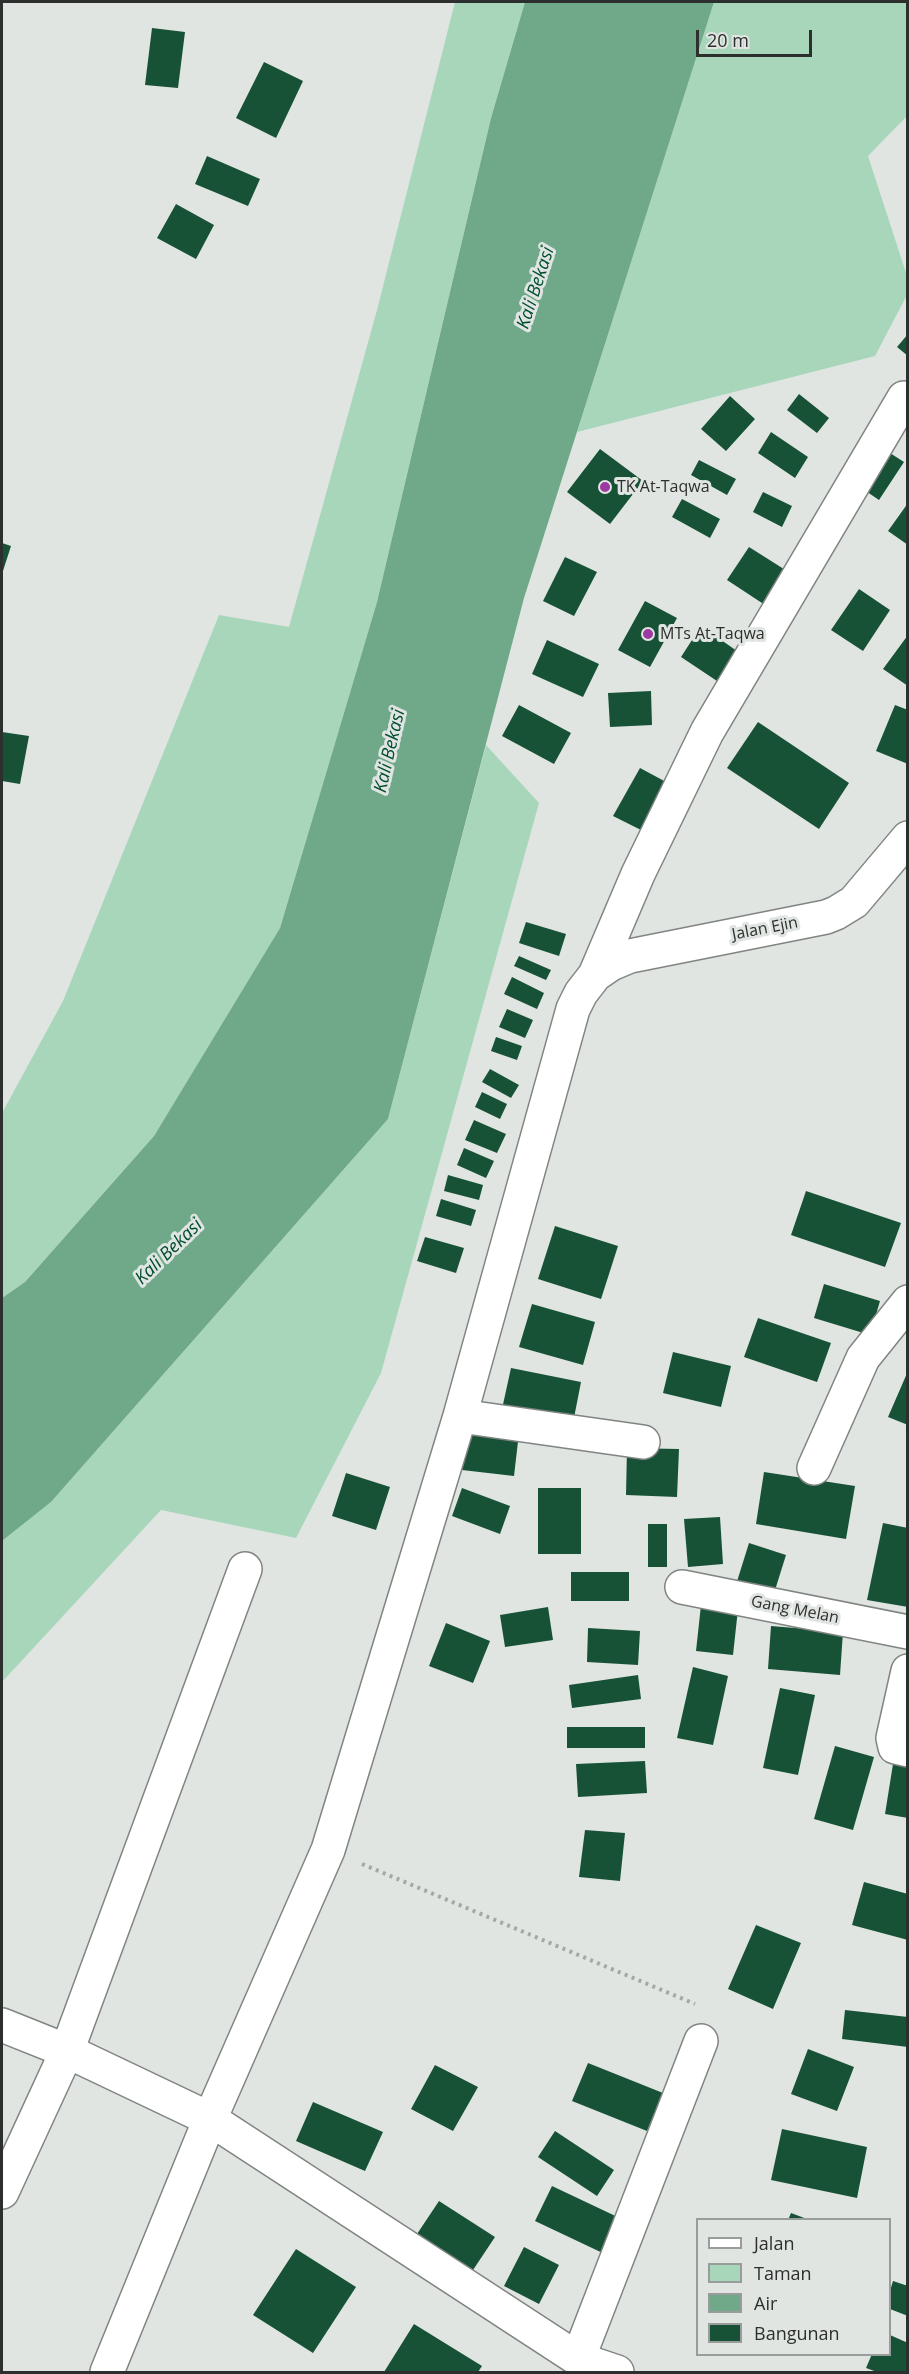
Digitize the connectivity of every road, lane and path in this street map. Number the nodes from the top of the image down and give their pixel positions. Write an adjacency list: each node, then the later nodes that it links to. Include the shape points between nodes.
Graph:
1 (904, 398): 3 (street, via 707,732 638,874)
2 (908, 838): 3 (street, Jalan Ejin, via 854,902 836,913 630,956)
3 (595, 975): 5 (street, via 573,1009)
4 (908, 1302): 7 (street, via 863,1358)
5 (460, 1416): 6 (street); 13 (street)
6 (644, 1442)
7 (814, 1468)
8 (245, 1569): 16 (street)
9 (682, 1587): 10 (street, Gang Melan)
10 (908, 1632)
11 (908, 1671): 12 (street, via 893,1742 899,1749)
12 (908, 1750)
13 (328, 1850): 15 (path, via 696,2004 704,2017); 17 (street)
14 (2, 2025): 16 (street)
15 (701, 2040): 19 (street)
16 (67, 2051): 17 (street); 18 (street)
17 (210, 2119): 19 (street); 20 (street)
18 (2, 2192)
19 (578, 2359): 21 (street)
20 (107, 2373)
21 (618, 2373)

